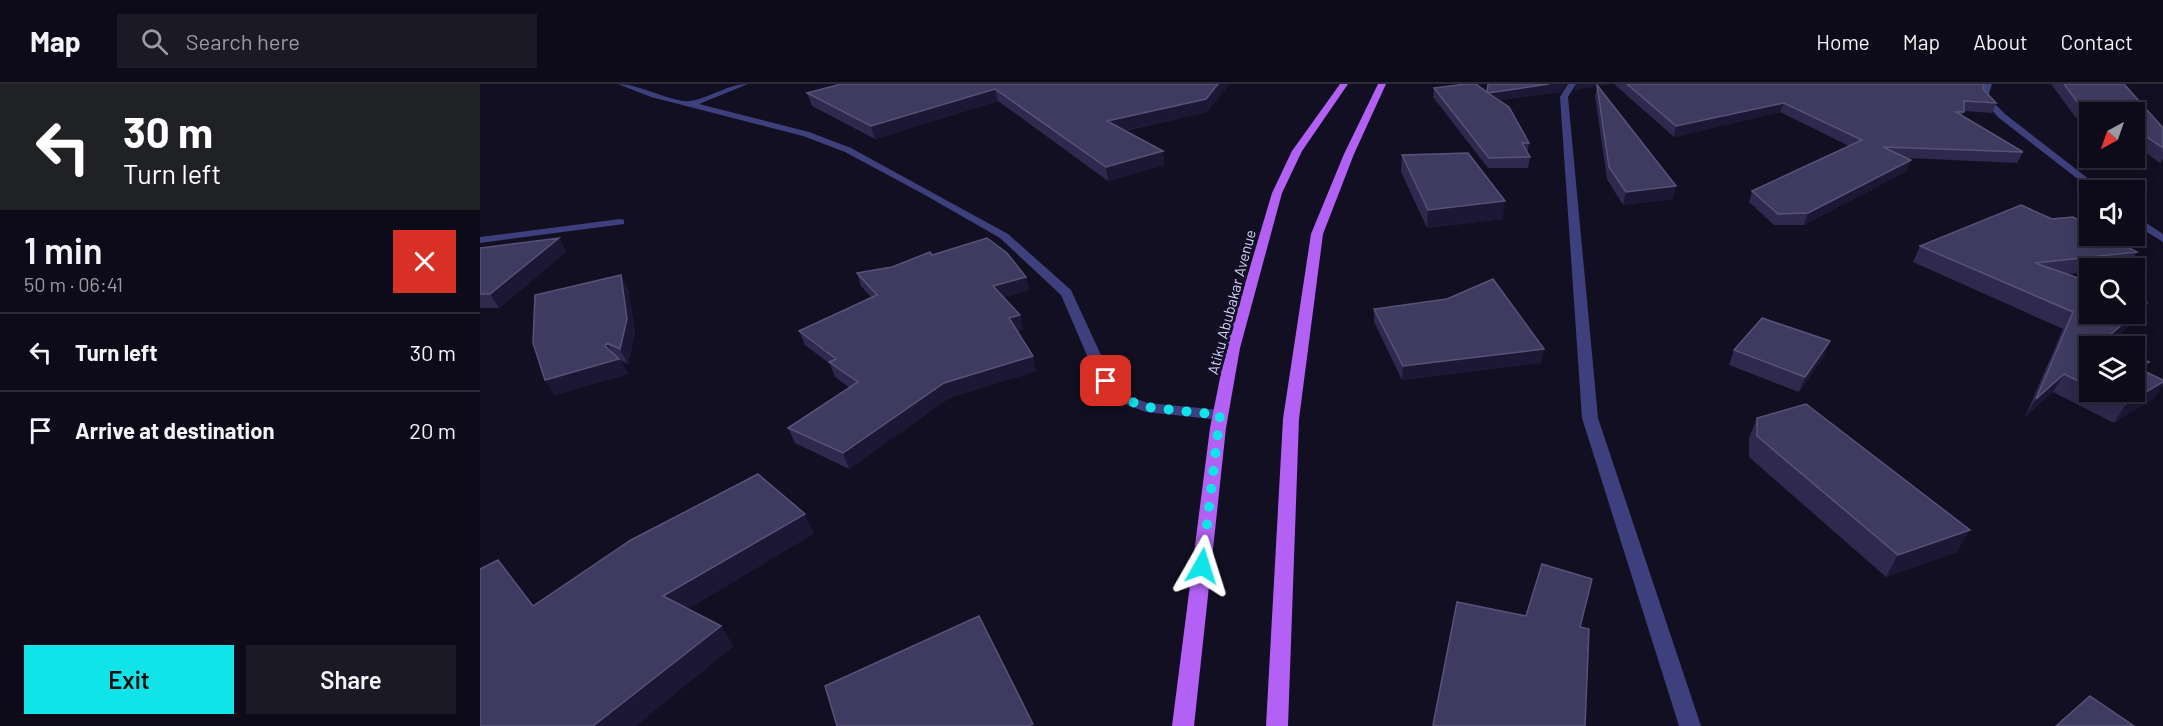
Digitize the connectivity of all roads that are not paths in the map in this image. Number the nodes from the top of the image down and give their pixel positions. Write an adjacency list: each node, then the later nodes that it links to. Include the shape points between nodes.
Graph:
1 (622, 84): 7 (street)
2 (744, 84): 7 (street)
3 (1344, 84): 13 (main road, Atiku Abubakar Avenue, via 1298,151 1277,193 1233,348)
4 (1382, 84): 15 (main road, via 1317,234 1291,419)
5 (1572, 84): 16 (street, via 1564,98 1590,418)
6 (1988, 84): 8 (street, via 1984,97 2002,116)
7 (690, 104): 13 (street, via 806,134 848,150 1004,236 1067,293 1106,381 1121,398 1146,407)
8 (2085, 180)
9 (620, 222): 12 (street)
10 (2145, 226): 11 (street)
11 (2163, 239)
12 (480, 240)
13 (1220, 415): 14 (main road, Atiku Abubakar Avenue)
14 (1184, 726)
15 (1277, 726)
16 (1690, 726)

